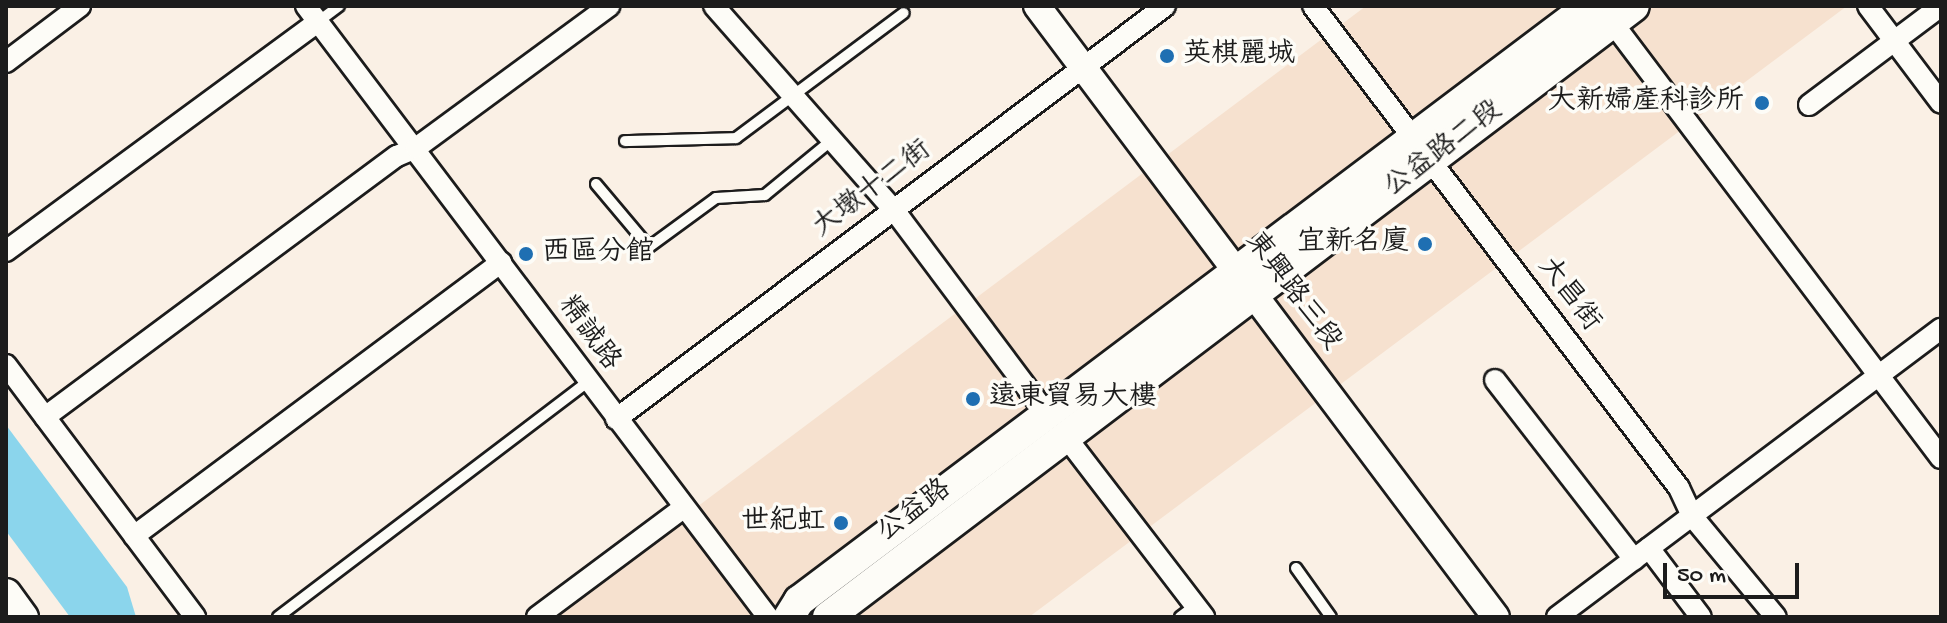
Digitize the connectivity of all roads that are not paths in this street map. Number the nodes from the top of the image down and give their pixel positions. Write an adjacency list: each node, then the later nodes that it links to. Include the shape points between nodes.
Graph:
1 (80, 6): 14 (street)
2 (339, 6): 12 (lane)
3 (609, 6): 21 (street)
4 (714, 6): 16 (street)
5 (1037, 6): 15 (street, 東興路三段)
6 (1165, 6): 15 (street, 大墩十二街)
7 (1313, 6): 22 (street, 大昌街)
8 (1868, 6): 13 (street)
9 (1941, 6): 13 (street)
10 (1608, 10): 22 (main road, 公益路二段); 31 (street)
11 (904, 13): 16 (lane)
12 (313, 14): 21 (street, 精誠路); 25 (street)
13 (1894, 41): 17 (street); 18 (street)
14 (6, 62)
15 (1083, 67): 24 (street, 大墩十二街); 27 (street, 東興路三段)
16 (793, 95): 19 (street); 20 (lane, via 736,138)
17 (1941, 103)
18 (1809, 105)
19 (832, 140): 23 (lane, via 765,195 716,198 649,247); 24 (street)
20 (625, 141)
21 (416, 148): 26 (street, 精誠路); 35 (street, via 397,156)
22 (1422, 149): 27 (main road, 公益路二段); 28 (main road, 公益路二段); 40 (street, 大昌街, via 1679,488)
23 (596, 184)
24 (894, 210): 34 (street); 36 (street, 大墩十二街)
25 (6, 251)
26 (501, 262): 33 (street, 精誠路); 41 (street)
27 (1235, 269): 28 (street, 東興路三段); 34 (main road, 公益路)
28 (1254, 294): 37 (main road, 公益路); 54 (street, 東興路三段)
29 (1941, 329): 31 (street)
30 (6, 365): 35 (street)
31 (1879, 375): 38 (street); 40 (street)
32 (1495, 380): 42 (street)
33 (588, 382): 36 (street, 精誠路); 48 (lane)
34 (1046, 413): 37 (street); 51 (main road, 公益路, via 799,601)
35 (45, 417): 41 (street)
36 (616, 419): 39 (street, 精誠路)
37 (1066, 437): 45 (street); 52 (main road, 公益路)
38 (1941, 458)
39 (683, 508): 49 (street); 50 (street, 精誠路)
40 (1692, 516): 42 (street); 57 (street, 大昌街)
41 (134, 536): 46 (street)
42 (1642, 553): 55 (street); 56 (street)
43 (1296, 568): 53 (lane)
44 (6, 594): 47 (main road)
45 (1193, 613)
46 (191, 615)
47 (23, 617)
48 (278, 617)
49 (537, 617)
50 (768, 617)
51 (789, 617)
52 (828, 617)
53 (1331, 617)
54 (1496, 617)
55 (1557, 617)
56 (1701, 617)
57 (1776, 617)

